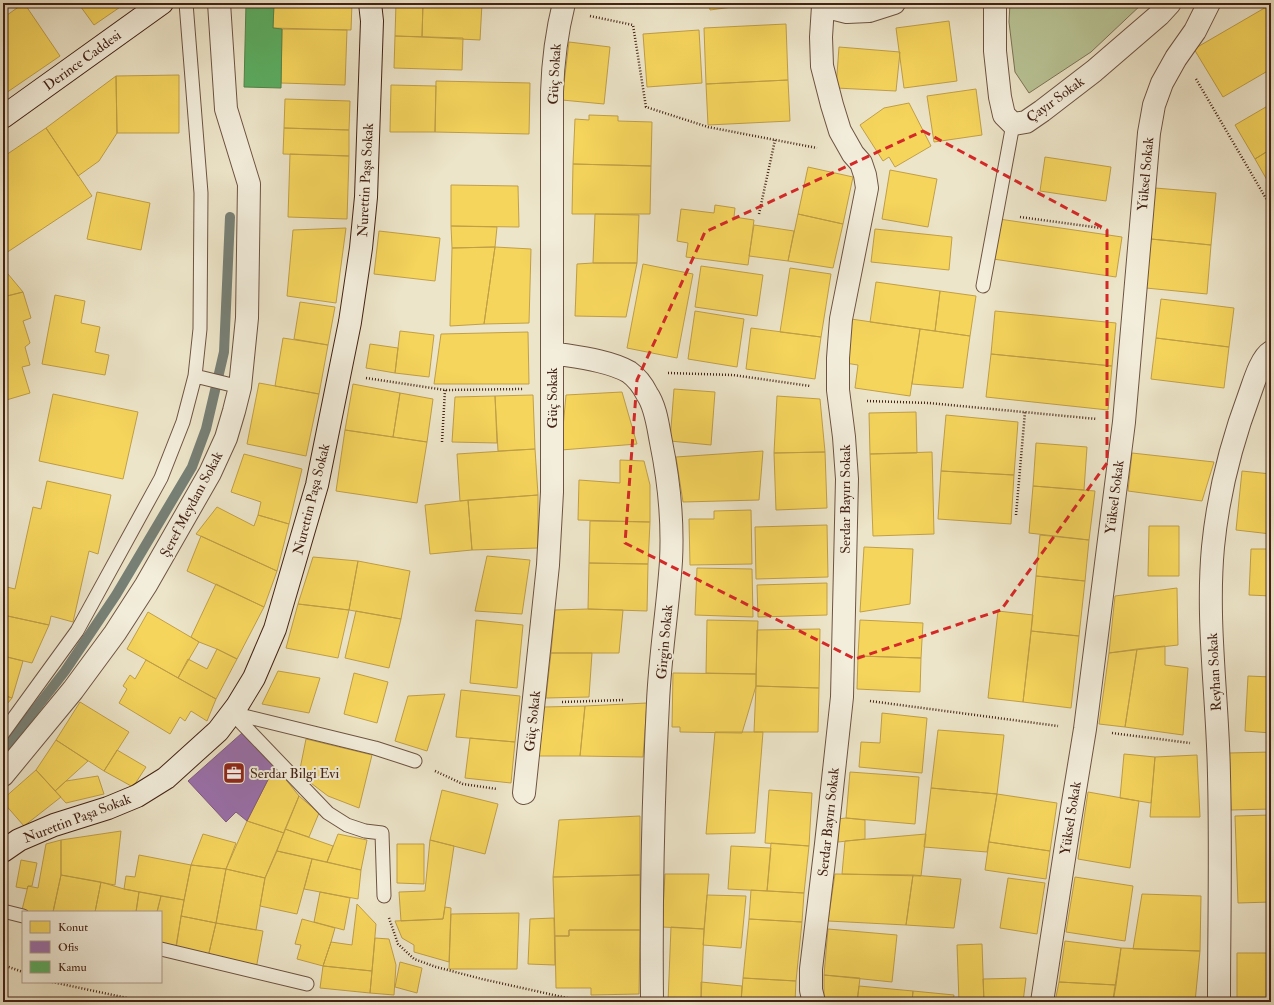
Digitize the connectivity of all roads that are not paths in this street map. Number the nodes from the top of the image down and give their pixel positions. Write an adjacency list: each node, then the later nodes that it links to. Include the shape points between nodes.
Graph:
1 (162, 3): 11 (street, Derince Caddesi)
2 (186, 3): 16 (lane, via 201,193)
3 (220, 3): 17 (street, Şeref Meydanı Sokak, via 226,109 248,184 247,318)
4 (370, 3): 18 (street, Nurettin Paşa Sokak, via 372,21 366,197 361,248 340,374 317,485 275,629 254,678)
5 (894, 3): 9 (street, via 869,11 846,12)
6 (995, 3): 12 (street, Çayır Sokak, via 995,51 1000,96 1004,116)
7 (1170, 3): 12 (street, Çayır Sokak, via 1094,71 1026,122)
8 (1209, 3): 31 (street, Yüksel Sokak, via 1195,31 1162,83 1154,106 1149,134 1124,422 1085,730)
9 (822, 5): 30 (street, Serdar Bayırı Sokak, via 822,66 840,131 860,164 867,188 842,318 838,358 847,479 842,697 811,969)
10 (563, 6): 15 (street, Güç Sokak, via 552,76)
11 (3, 117)
12 (1013, 124): 13 (lane)
13 (983, 286)
14 (1271, 352): 32 (street, Reyhan Sokak, via 1258,371 1231,454 1219,504 1213,547 1211,592 1219,775)
15 (552, 353): 22 (street, Güç Sokak, via 552,492 548,565); 29 (street, Girgin Sokak, via 604,362 629,372 639,382 649,395 657,419 667,475 671,559 658,700)
16 (197, 376): 17 (lane); 19 (lane, via 183,422 161,478 77,631)
17 (238, 386): 21 (street, Şeref Meydanı Sokak, via 226,438 210,473 146,585 73,690)
18 (232, 713): 20 (lane, via 374,748); 23 (street, Nurettin Paşa Sokak, via 218,731 189,758 166,778 137,796 54,825); 24 (lane, via 328,813 347,825 382,834)
19 (3, 733)
20 (415, 761)
21 (3, 776)
22 (524, 793)
23 (3, 850)
24 (384, 896)
25 (3, 911): 26 (lane)
26 (22, 916)
27 (162, 949): 28 (lane)
28 (307, 984)
29 (652, 1002)
30 (814, 1002)
31 (1042, 1002)
32 (1219, 1002)

